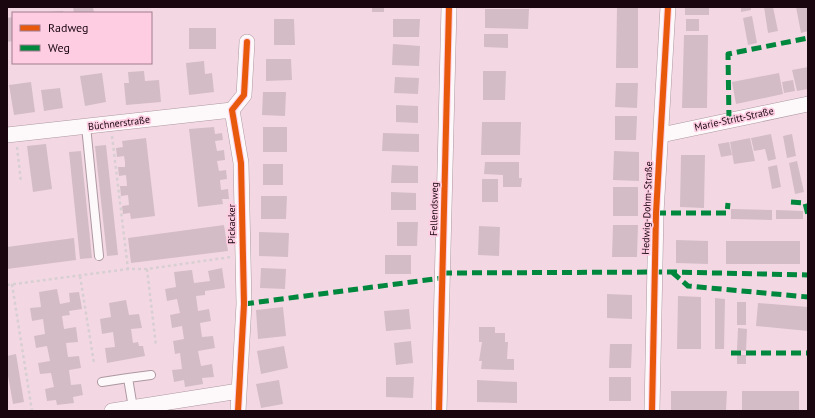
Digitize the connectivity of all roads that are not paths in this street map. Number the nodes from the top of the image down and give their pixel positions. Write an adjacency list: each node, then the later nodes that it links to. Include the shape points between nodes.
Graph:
1 (448, 7): 17 (street, Fellendsweg)
2 (668, 7): 8 (street, Hedwig-Dohm-Straße)
3 (247, 42): 5 (street, via 244,95)
4 (808, 104): 8 (street, Marie-Stritt-Straße)
5 (232, 110): 6 (street, Büchnerstraße); 13 (street, Pickacker, via 241,163 244,304)
6 (86, 126): 7 (street, Büchnerstraße); 9 (lane)
7 (11, 135)
8 (660, 135): 18 (street, Hedwig-Dohm-Straße)
9 (99, 256)
10 (151, 374): 11 (lane)
11 (128, 378): 12 (lane); 14 (lane)
12 (102, 382)
13 (238, 391): 14 (street); 16 (street, Pickacker)
14 (133, 408): 15 (street)
15 (112, 411)
16 (238, 411)
17 (439, 411)
18 (652, 411)

